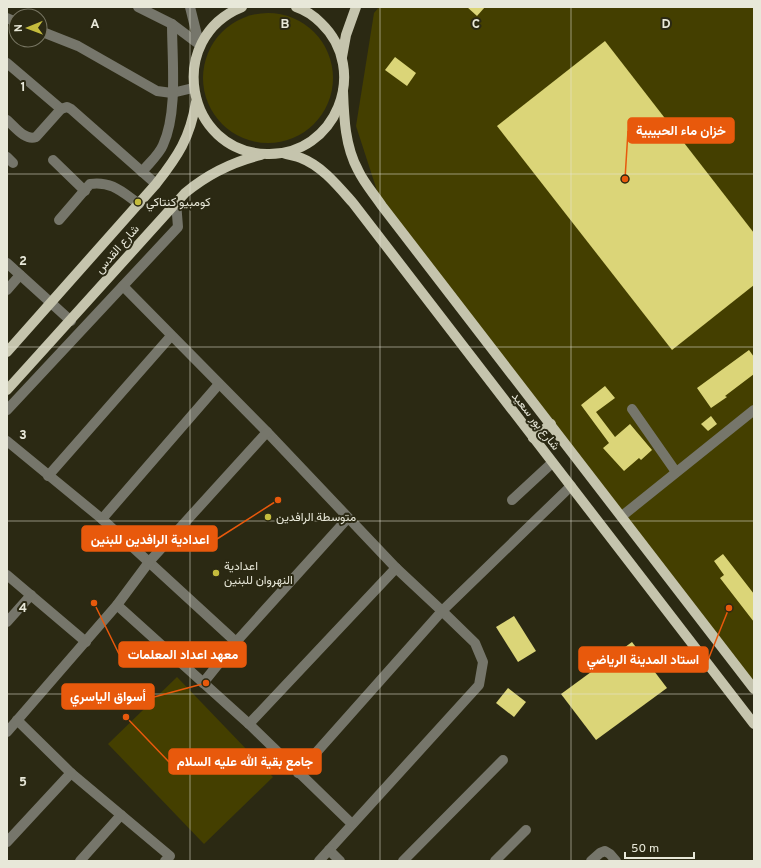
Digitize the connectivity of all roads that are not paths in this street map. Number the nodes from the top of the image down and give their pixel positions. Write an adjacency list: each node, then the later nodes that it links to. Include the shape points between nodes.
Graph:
1 (138, 7): 6 (street)
2 (190, 7): 8 (street, via 195,31)
3 (242, 7): 8 (main road, via 221,19)
4 (296, 7): 9 (main road, via 315,17 327,29)
5 (356, 7): 9 (main road, via 346,35)
6 (172, 24): 8 (street); 13 (street)
7 (48, 34): 13 (street, via 78,46 157,91)
8 (201, 44): 11 (main road, via 195,59)
9 (342, 59): 12 (main road)
10 (7, 63): 15 (street)
11 (193, 88): 13 (street); 14 (main road)
12 (343, 91): 17 (main road, via 338,109 329,125 316,138); 39 (main road, شارع بور سعيد, via 346,135 358,171 382,206)
13 (172, 93): 20 (street, via 169,130 162,147)
14 (196, 102): 18 (main road, via 204,119 226,141 248,152); 21 (main road, شارع القدس, via 185,143)
15 (61, 109): 16 (street, via 32,139 26,138); 20 (street, via 71,109)
16 (7, 120)
17 (282, 153): 18 (main road); 41 (main road, شارع بور سعيد, via 302,159 319,169 342,190)
18 (267, 154): 23 (main road, شارع القدس, via 241,160 217,170 195,184)
19 (53, 160): 22 (street)
20 (142, 172): 21 (street)
21 (156, 184): 24 (main road, شارع القدس)
22 (85, 191): 24 (street, via 90,184 101,183 113,186); 25 (street)
23 (176, 202): 28 (street, via 178,227); 31 (main road, شارع القدس)
24 (139, 204): 30 (main road, شارع القدس)
25 (60, 220)
26 (7, 264): 27 (street)
27 (20, 275): 29 (street); 30 (street)
28 (124, 286): 32 (street); 37 (street)
29 (7, 290)
30 (51, 303): 31 (street); 33 (main road, شارع القدس)
31 (71, 321): 35 (main road, شارع القدس)
32 (171, 336): 34 (street); 45 (street)
33 (7, 352)
34 (219, 384): 40 (street); 50 (street)
35 (7, 390)
36 (632, 409): 44 (street)
37 (7, 410)
38 (752, 414): 44 (street)
39 (551, 424): 41 (main road); 48 (main road, شارع بور سعيد)
40 (267, 432): 49 (street); 51 (street)
41 (533, 438): 43 (main road, شارع بور سعيد)
42 (7, 441): 45 (street)
43 (552, 463): 46 (main road, شارع بور سعيد); 47 (street)
44 (676, 472): 48 (street)
45 (48, 476): 50 (street)
46 (571, 486): 56 (street); 64 (main road, شارع بور سعيد)
47 (512, 500)
48 (622, 516): 61 (main road, شارع بور سعيد)
49 (348, 518): 52 (street); 59 (street)
50 (102, 519): 51 (street)
51 (149, 562): 55 (street); 59 (street)
52 (396, 568): 56 (street); 63 (street)
53 (7, 575): 54 (street)
54 (31, 595): 57 (street); 58 (street)
55 (118, 605): 58 (street); 60 (street)
56 (442, 610): 67 (street); 70 (street, via 475,643 483,662 479,685)
57 (7, 622)
58 (86, 642): 62 (street)
59 (236, 642): 60 (street)
60 (203, 683): 63 (street)
61 (754, 689)
62 (17, 720): 65 (street); 68 (street)
63 (248, 724): 67 (street)
64 (754, 724)
65 (7, 732)
66 (503, 760): 78 (street)
67 (298, 772): 70 (street)
68 (71, 773): 69 (street); 72 (street)
69 (120, 815): 74 (street); 75 (street, via 170,856)
70 (352, 824): 73 (street)
71 (526, 830): 79 (street)
72 (7, 842)
73 (329, 850): 76 (street); 77 (street)
74 (80, 861)
75 (165, 861)
76 (319, 861)
77 (340, 861)
78 (403, 861)
79 (495, 861)
80 (591, 861): 81 (street, via 605,851)
81 (616, 861)

